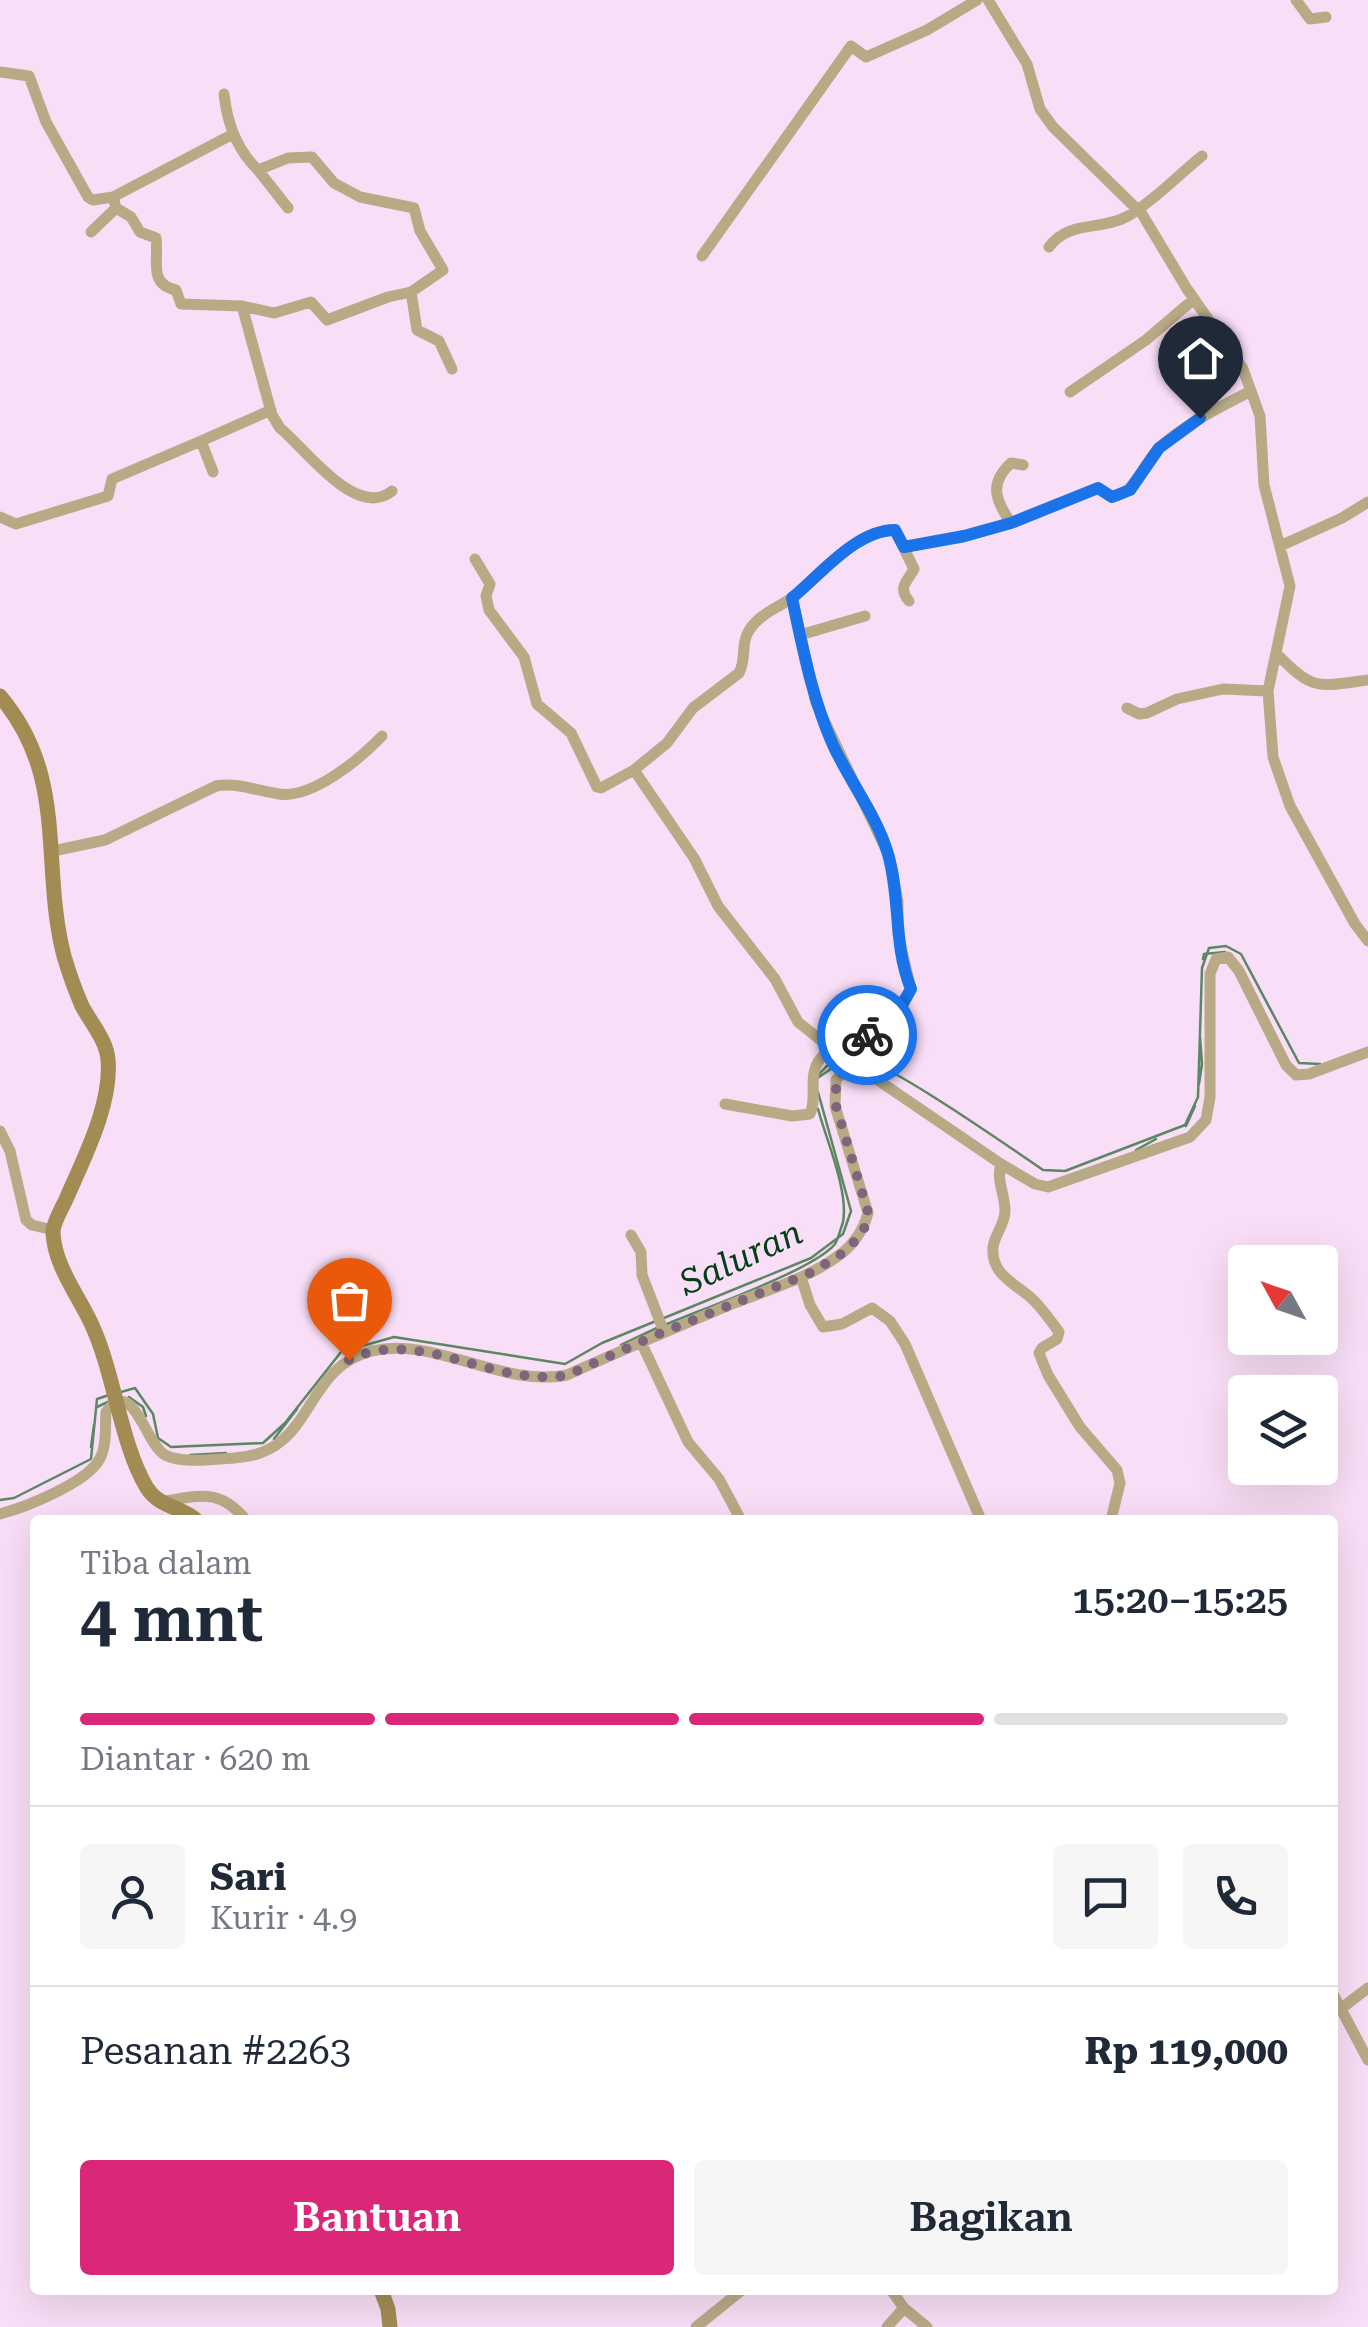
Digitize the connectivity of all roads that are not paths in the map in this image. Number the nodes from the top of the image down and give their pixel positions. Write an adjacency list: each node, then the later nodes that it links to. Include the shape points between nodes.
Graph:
1 (977, 0): 15 (street, via 866,57 850,46)
2 (988, 0): 12 (street, via 1027,64 1040,109)
3 (1296, 0): 4 (street, via 1310,19)
4 (1326, 17)
5 (0, 72): 10 (street, via 29,76 88,197)
6 (224, 94): 7 (street)
7 (232, 134): 9 (street); 10 (street)
8 (1202, 156): 12 (street)
9 (258, 170): 11 (street); 16 (street, via 312,157 360,198 414,208 442,270)
10 (114, 203): 13 (street); 18 (street, via 140,232 156,238 157,279 176,290 181,304)
11 (288, 208)
12 (1136, 208): 14 (street, via 1108,223 1067,230); 17 (street)
13 (91, 232)
14 (1049, 246)
15 (702, 256)
16 (411, 292): 18 (street, via 327,320 311,302 274,313); 19 (street, via 417,330 439,340)
17 (1194, 299): 20 (street); 21 (street)
18 (242, 306): 22 (street)
19 (452, 370)
20 (1251, 391): 29 (street, via 1159,448 1125,494 1112,497 1098,488); 30 (street)
21 (1070, 392)
22 (271, 410): 23 (street); 26 (street, via 280,428 344,488 381,498)
23 (201, 441): 25 (street); 28 (street, via 112,479 108,496 16,524)
24 (1023, 465): 29 (street, via 1008,464 996,491)
25 (213, 472)
26 (392, 491)
27 (1368, 502): 30 (street)
28 (0, 517)
29 (1011, 523): 31 (street)
30 (1280, 546): 37 (street, via 1290,586)
31 (904, 547): 33 (street, via 893,528 872,536); 34 (street, via 914,569 903,585)
32 (474, 559): 43 (street, via 490,584 488,610 524,657 537,704 570,734 597,787)
33 (792, 598): 36 (street); 43 (street, via 752,625 743,666 731,682 693,708 667,743)
34 (909, 601)
35 (865, 616): 36 (street)
36 (800, 635): 46 (street, via 816,703 889,856 911,989 890,1025)
37 (1276, 653): 38 (street, via 1314,685); 39 (street)
38 (1368, 680)
39 (1268, 691): 41 (street, via 1223,689 1140,714); 45 (street, via 1273,756 1290,806)
40 (0, 696): 44 (street, via 37,762)
41 (1126, 708)
42 (382, 736): 44 (street, via 303,792 216,786 105,840)
43 (634, 770): 46 (street, via 798,1022)
44 (52, 850): 52 (street, via 63,952 108,1057 94,1136)
45 (1368, 941)
46 (836, 1049): 48 (street); 49 (street, via 815,1068 810,1114)
47 (1368, 1052): 51 (street, via 1296,1075 1240,971 1228,957 1219,958 1210,974 1210,1098 1206,1120 1190,1137 1048,1187)
48 (846, 1066): 51 (street, via 863,1070); 54 (street, via 836,1080 836,1106 868,1212 864,1229 840,1255)
49 (725, 1104)
50 (0, 1131): 52 (street, via 26,1220)
51 (1000, 1164): 64 (street, via 1005,1211 993,1248 999,1271 1060,1332 1040,1353 1074,1419 1117,1470)
52 (53, 1230): 57 (street)
53 (631, 1235): 55 (street)
54 (801, 1277): 55 (street); 63 (street, via 823,1327 874,1308 890,1320 924,1381)
55 (662, 1325): 56 (street)
56 (641, 1342): 57 (street, via 554,1378 413,1351 374,1350 329,1377 295,1431 268,1452 248,1457 167,1456 134,1407); 62 (street, via 688,1442)
57 (118, 1401): 58 (street, via 138,1470); 59 (street, via 106,1412 102,1457 90,1472)
58 (158, 1502): 60 (street); 61 (street, via 217,1496)
59 (0, 1514)
60 (189, 1515)
61 (242, 1515)
62 (738, 1515)
63 (979, 1515)
64 (1112, 1515)
65 (1368, 1988): 67 (street)
66 (1338, 2000): 67 (street)
67 (1343, 2007): 68 (street)
68 (1368, 2060)
69 (383, 2295): 73 (street)
70 (736, 2295): 74 (street)
71 (895, 2295): 72 (street)
72 (904, 2308): 75 (street); 76 (street)
73 (390, 2327)
74 (696, 2327)
75 (887, 2327)
76 (926, 2327)

